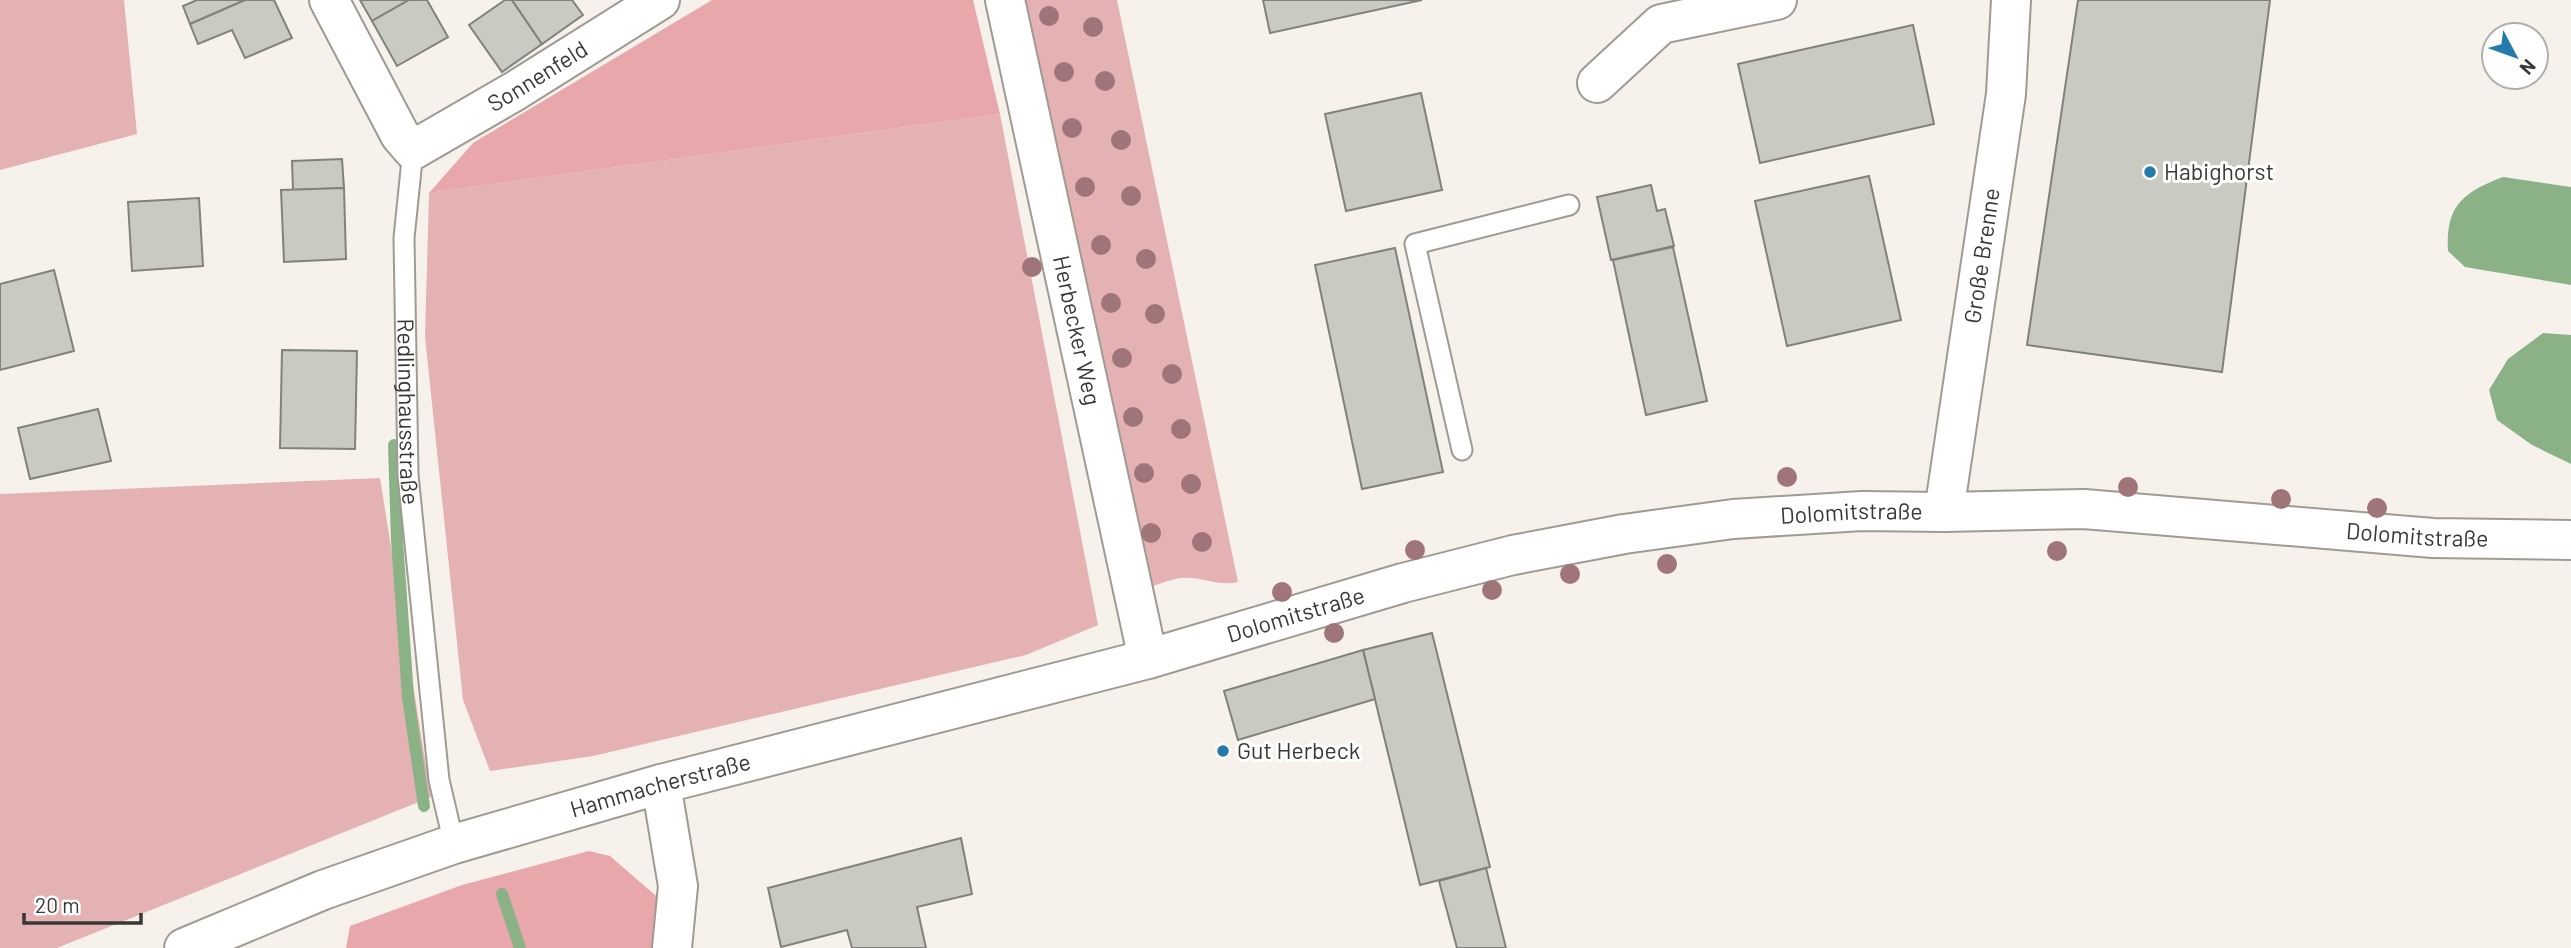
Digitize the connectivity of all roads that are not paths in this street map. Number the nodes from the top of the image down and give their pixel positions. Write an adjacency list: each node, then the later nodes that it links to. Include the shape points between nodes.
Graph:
1 (329, 0): 7 (street, via 400,135)
2 (660, 0): 7 (street, Sonnenfeld)
3 (1005, 0): 12 (street, Herbecker Weg)
4 (1777, 0): 6 (street, via 1661,24)
5 (2011, 0): 10 (street, Große Brenne, via 2006,94)
6 (1597, 83)
7 (413, 150): 14 (lane, Redlinghausstraße, via 404,238 408,475 439,780)
8 (1569, 205): 9 (lane, via 1415,244)
9 (1462, 450)
10 (1944, 512): 11 (street, Dolomitstraße, via 2084,509 2433,538); 12 (street, Dolomitstraße, via 1862,511 1733,519 1599,538 1403,583)
11 (2571, 540)
12 (1148, 659): 13 (street, Hammacherstraße)
13 (661, 784): 14 (street, Hammacherstraße); 16 (street, via 678,886)
14 (454, 844): 15 (street, Hammacherstraße, via 323,890)
15 (184, 948)
16 (672, 948)

